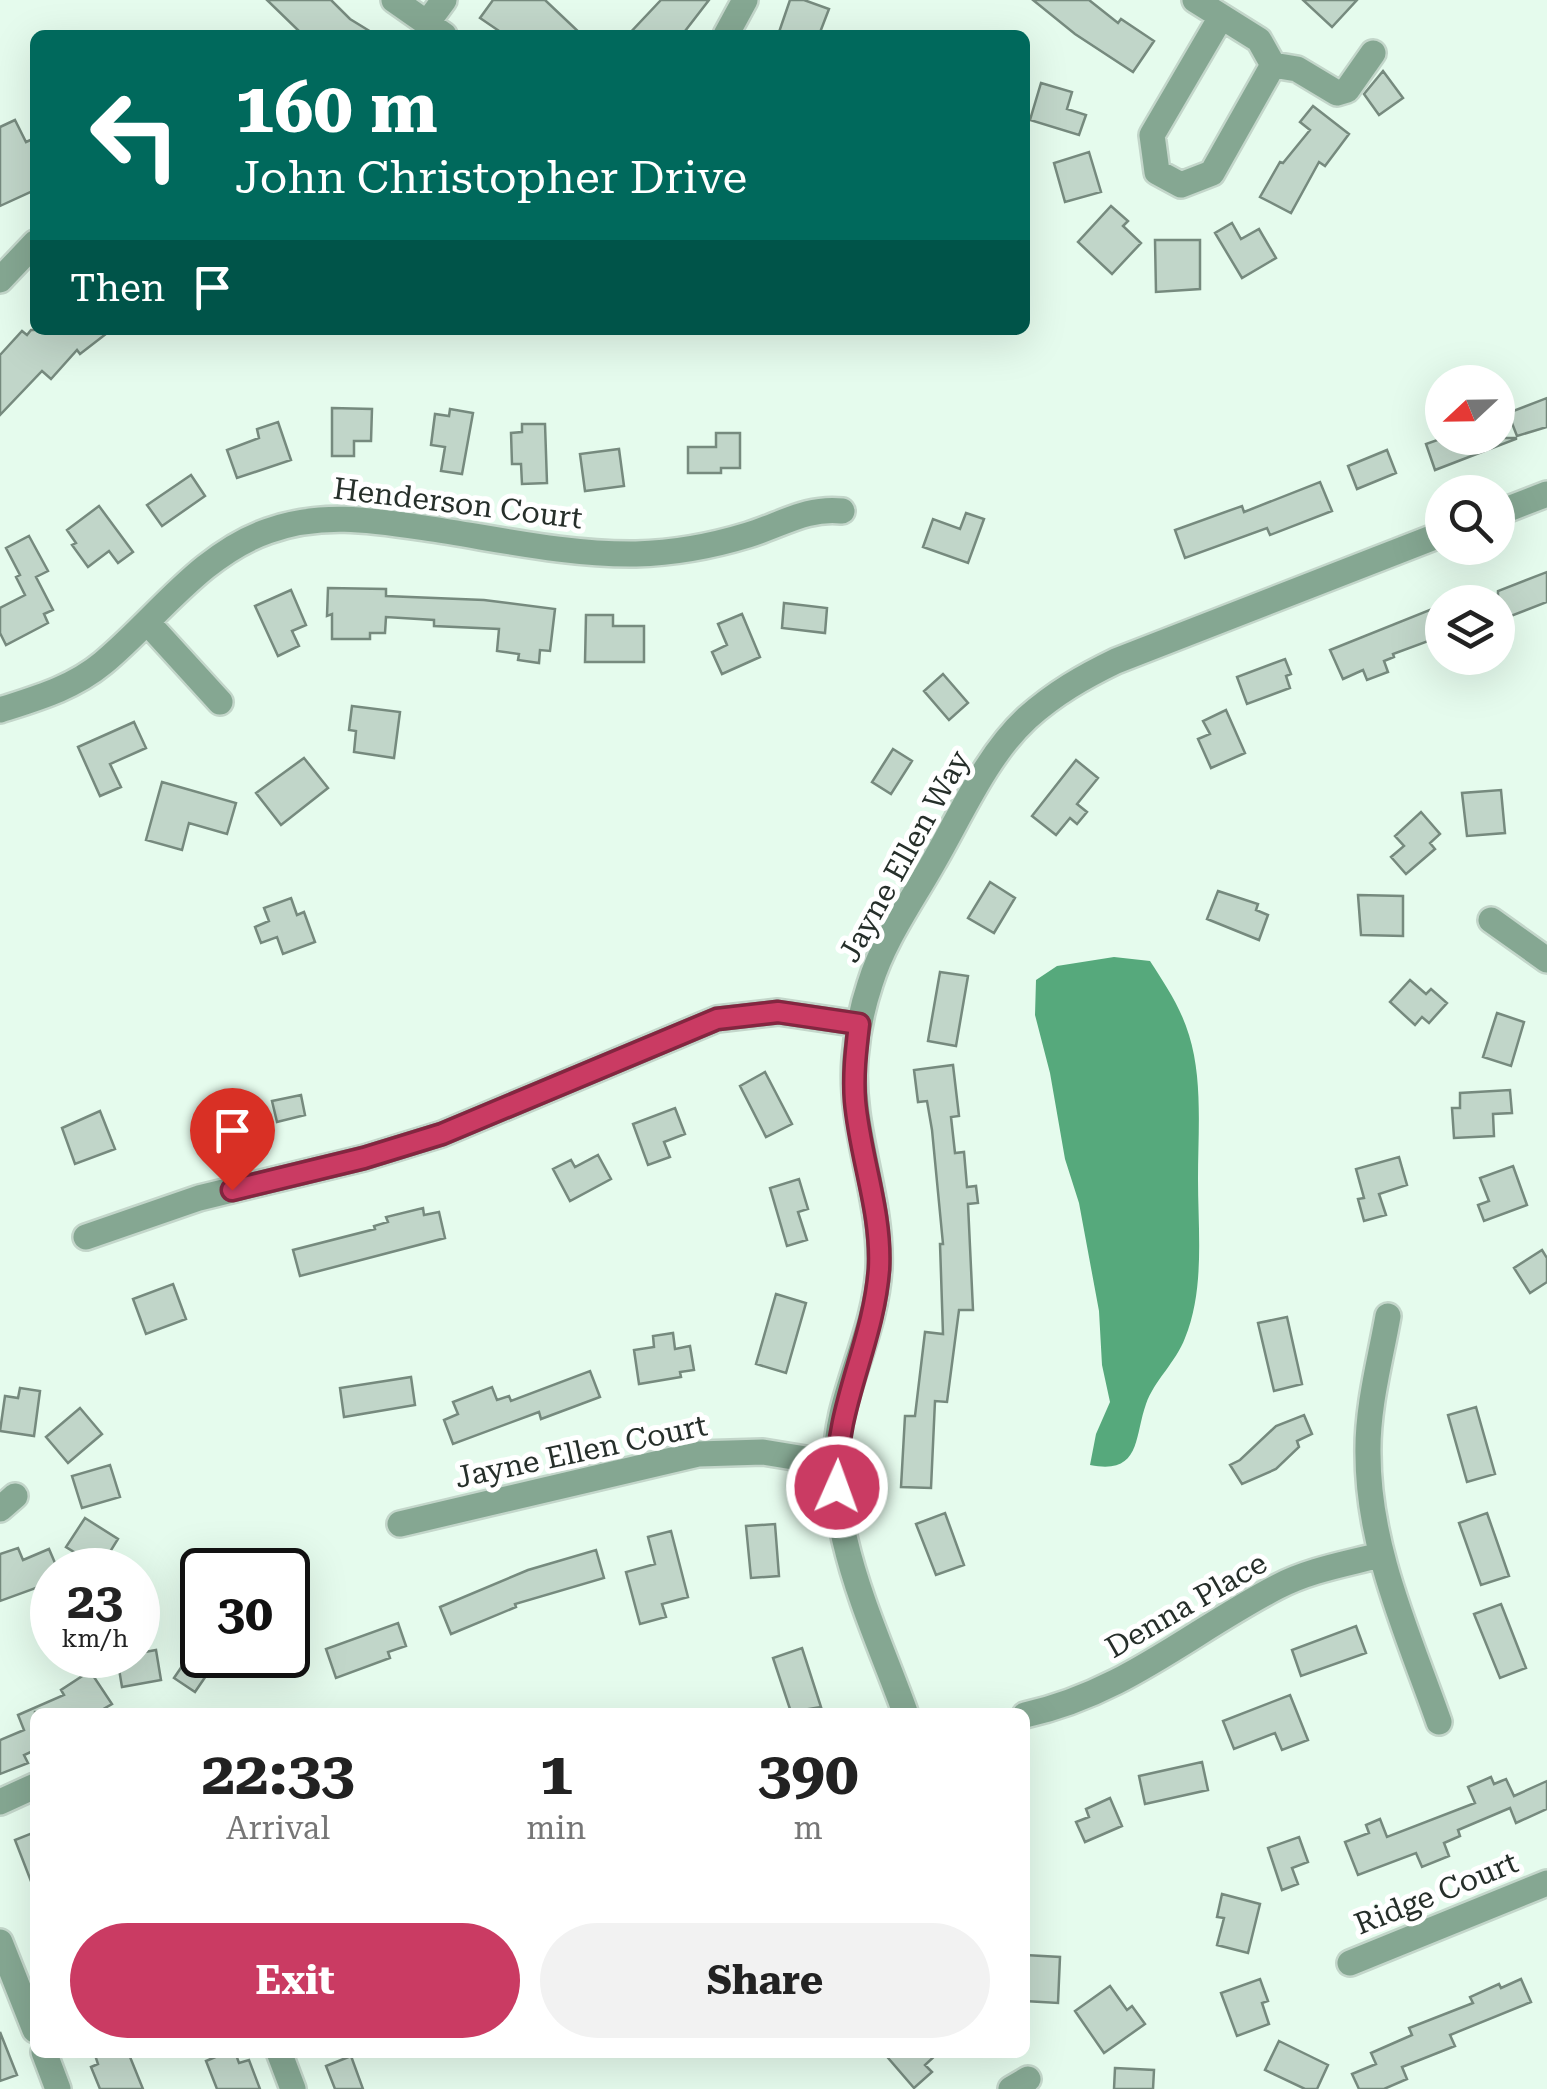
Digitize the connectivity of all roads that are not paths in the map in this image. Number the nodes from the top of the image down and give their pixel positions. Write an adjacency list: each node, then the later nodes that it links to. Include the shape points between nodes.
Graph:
1 (394, 0): 6 (street)
2 (444, 0): 6 (street)
3 (745, 0): 7 (street)
4 (1195, 0): 5 (street)
5 (1221, 17): 9 (street, via 1259,40); 9 (street, via 1152,134 1157,172 1181,185 1212,173)
6 (436, 29)
7 (729, 30)
8 (1373, 54): 9 (street, via 1338,93)
9 (1285, 67)
10 (30, 248): 11 (street)
11 (0, 280)
12 (1547, 494): 13 (street)
13 (1515, 506)
14 (842, 512): 16 (street, Henderson Court, via 808,512 708,546 636,554 361,519 305,520 228,550)
15 (1425, 541): 21 (street, Jayne Ellen Way, via 1116,660 1069,684 1024,720 990,765 886,945)
16 (147, 622): 17 (street); 18 (street, Henderson Court, via 76,682)
17 (220, 702)
18 (0, 710)
19 (1491, 920): 20 (street)
20 (1547, 960)
21 (859, 1024): 22 (street, via 778,1012 717,1019 442,1134 199,1198); 24 (street, Jayne Ellen Way, via 855,1100 876,1204 879,1268)
22 (86, 1238)
23 (1388, 1316): 26 (street, via 1368,1450)
24 (836, 1464): 25 (street, Jayne Ellen Court, via 763,1452 698,1454); 27 (street, Jayne Ellen Way, via 847,1553)
25 (400, 1524)
26 (1380, 1555): 28 (street, Denna Place, via 1278,1586 1151,1666); 29 (street)
27 (904, 1708)
28 (1030, 1713)
29 (1439, 1722)
30 (30, 1788): 31 (street)
31 (0, 1802)
32 (1547, 1884): 34 (street, Ridge Court)
33 (0, 1942): 35 (street)
34 (1350, 1963)
35 (30, 2017)
36 (46, 2058): 38 (street)
37 (282, 2058): 39 (street)
38 (58, 2089)
39 (294, 2089)

